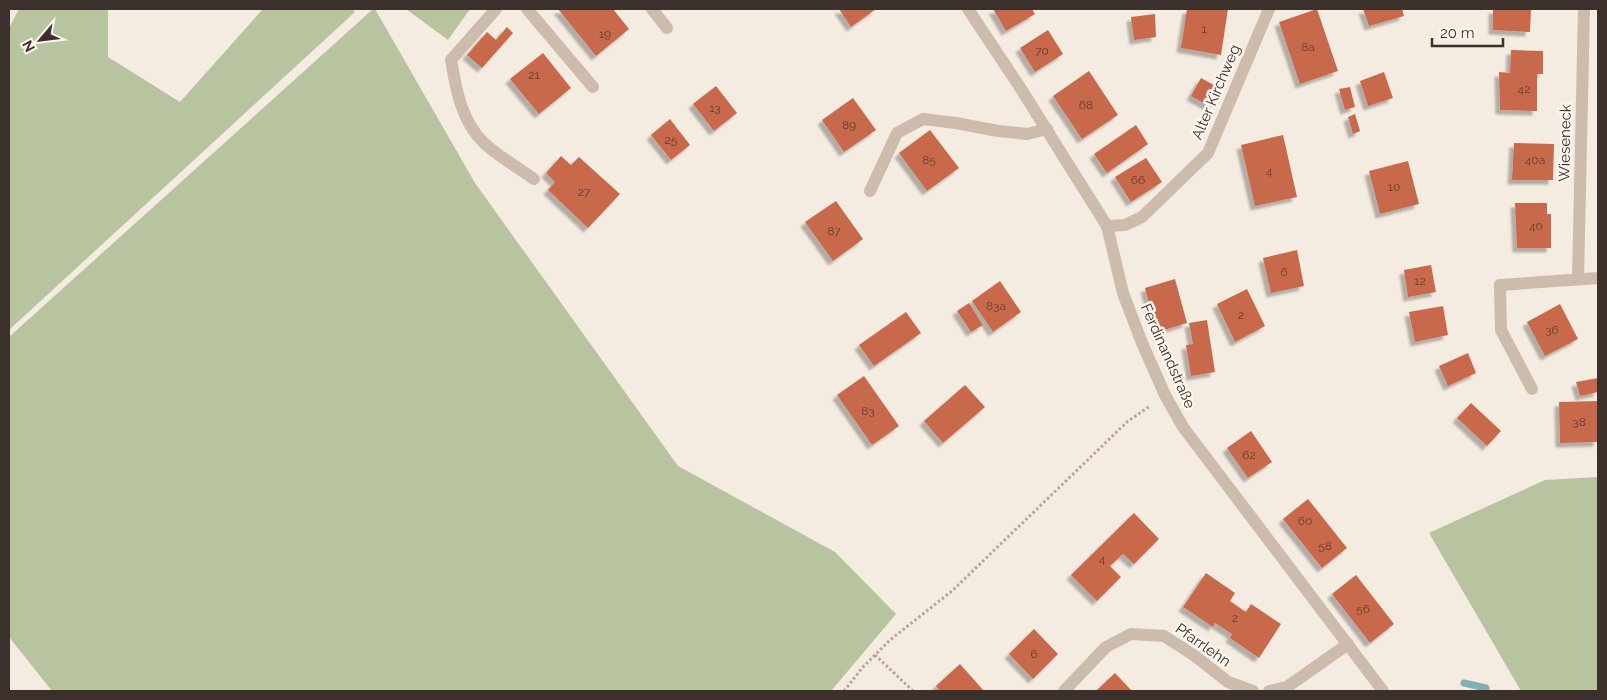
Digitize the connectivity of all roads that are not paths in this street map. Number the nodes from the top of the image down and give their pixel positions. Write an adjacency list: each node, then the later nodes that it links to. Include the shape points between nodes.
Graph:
1 (496, 9): 10 (street, via 451,60 456,91 466,117 483,142)
2 (527, 9): 8 (street)
3 (652, 9): 7 (street)
4 (968, 9): 9 (street, Ferdinandstraße)
5 (1269, 9): 12 (street, Alter Kirchweg, via 1208,153 1142,217 1125,225)
6 (1584, 9): 14 (street, Wieseneck)
7 (667, 28)
8 (593, 87)
9 (1046, 129): 11 (street, via 1027,134 923,119 897,133); 12 (street, Ferdinandstraße)
10 (534, 179)
11 (870, 190)
12 (1108, 226): 16 (street, Ferdinandstraße, via 1123,293 1165,395 1189,434)
13 (1598, 278): 14 (street)
14 (1578, 279): 15 (street, via 1500,285 1501,330)
15 (1532, 389)
16 (1348, 644): 19 (street, via 1287,687); 20 (street, Ferdinandstraße)
17 (1064, 691): 18 (street, Pfarrlehn, via 1106,647 1131,634 1164,636 1228,682)
18 (1253, 691)
19 (1269, 691)
20 (1383, 691)

